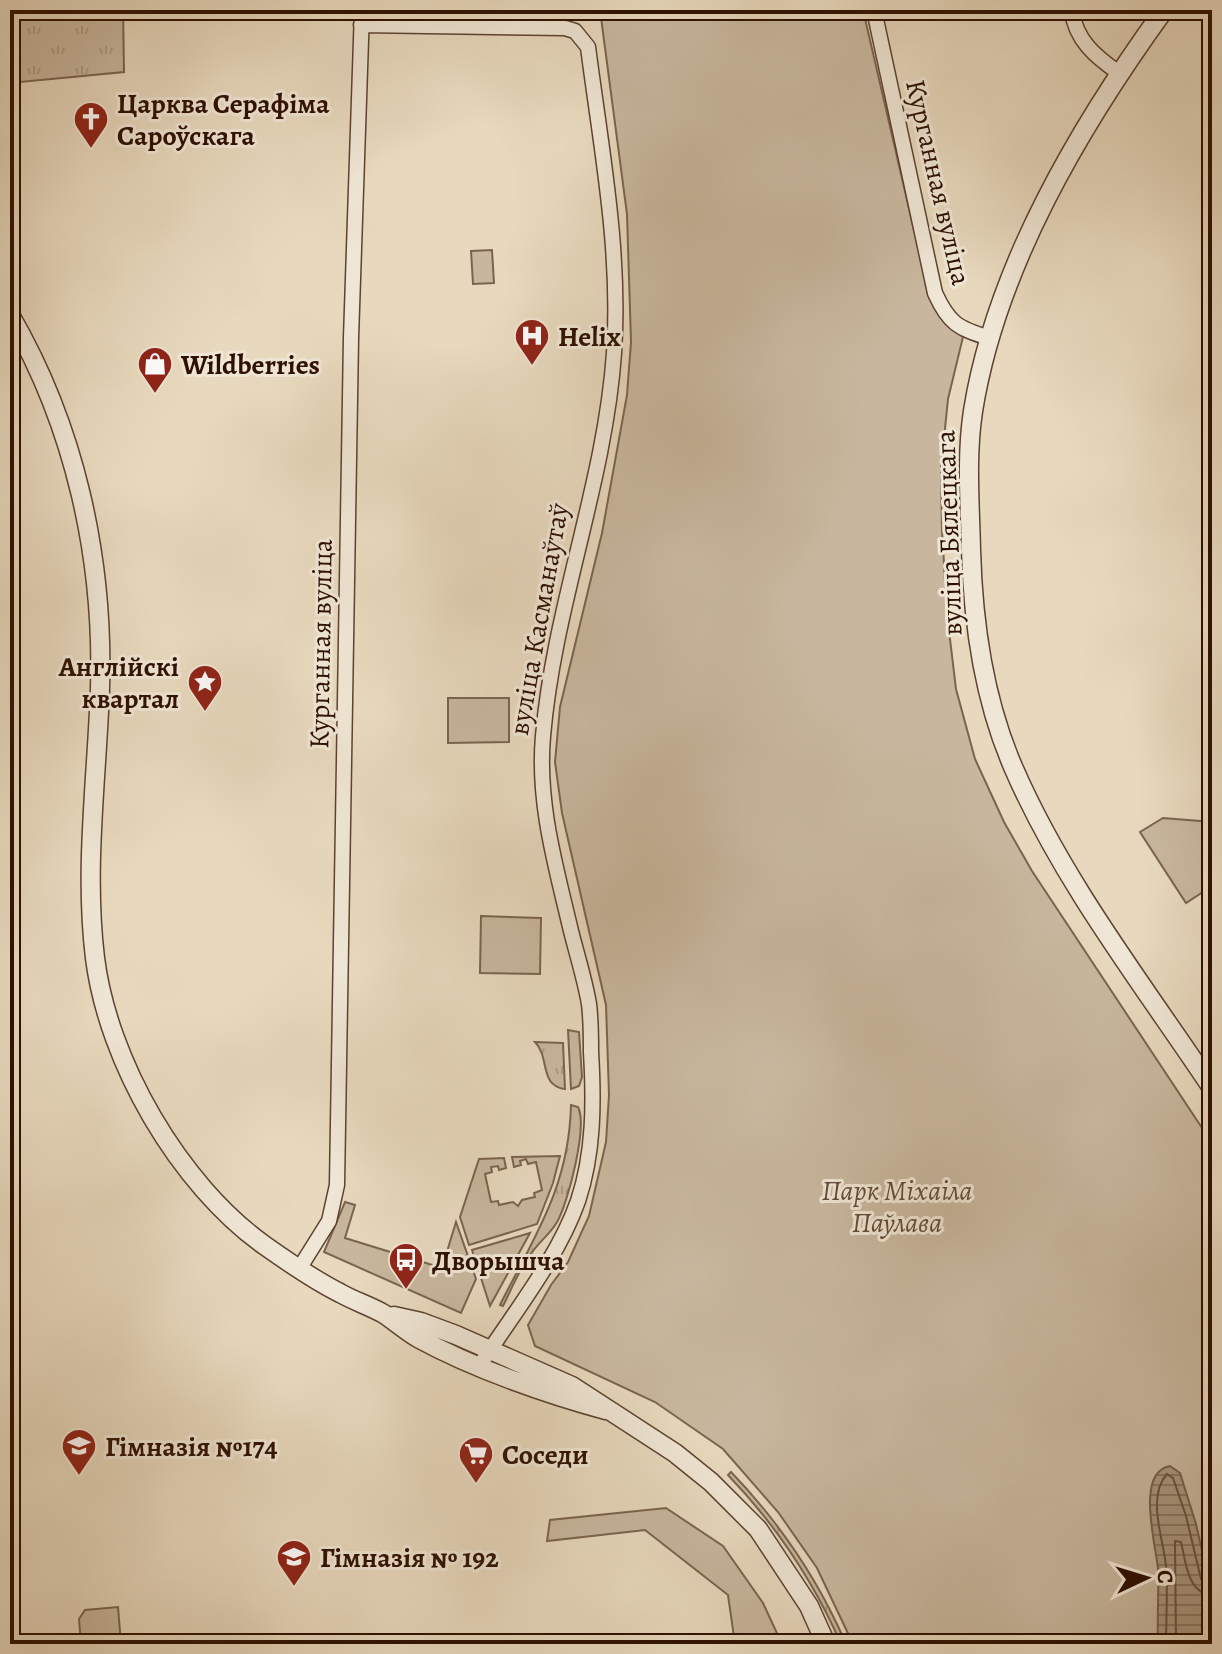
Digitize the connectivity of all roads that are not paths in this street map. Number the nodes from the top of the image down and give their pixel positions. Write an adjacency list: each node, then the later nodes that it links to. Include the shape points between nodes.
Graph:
1 (874, 10): 7 (street, Курганная вуліца, via 935,293 957,327)
2 (1072, 10): 5 (street, via 1081,41)
3 (1164, 10): 5 (street, вуліца Бялецкага)
4 (361, 17): 9 (street, Курганная вуліца, via 337,1185 329,1221); 10 (street, вуліца Касманаўтаў, via 575,31 588,47 613,231 614,354 605,422 542,738 547,827 589,1006 593,1114 588,1160 562,1236)
5 (1119, 73): 7 (street, вуліца Бялецкага, via 1043,208)
6 (10, 315): 9 (street, via 68,447 91,544 100,687 92,911 95,961 114,1039 143,1100 196,1178 229,1216)
7 (989, 338): 8 (street, вуліца Бялецкага, via 973,415 969,488 976,625 996,723 1062,865)
8 (1212, 1088)
9 (299, 1269): 10 (street, via 383,1314 421,1322)
10 (485, 1358): 11 (street, via 572,1386 675,1453 739,1507 780,1559)
11 (826, 1644)

